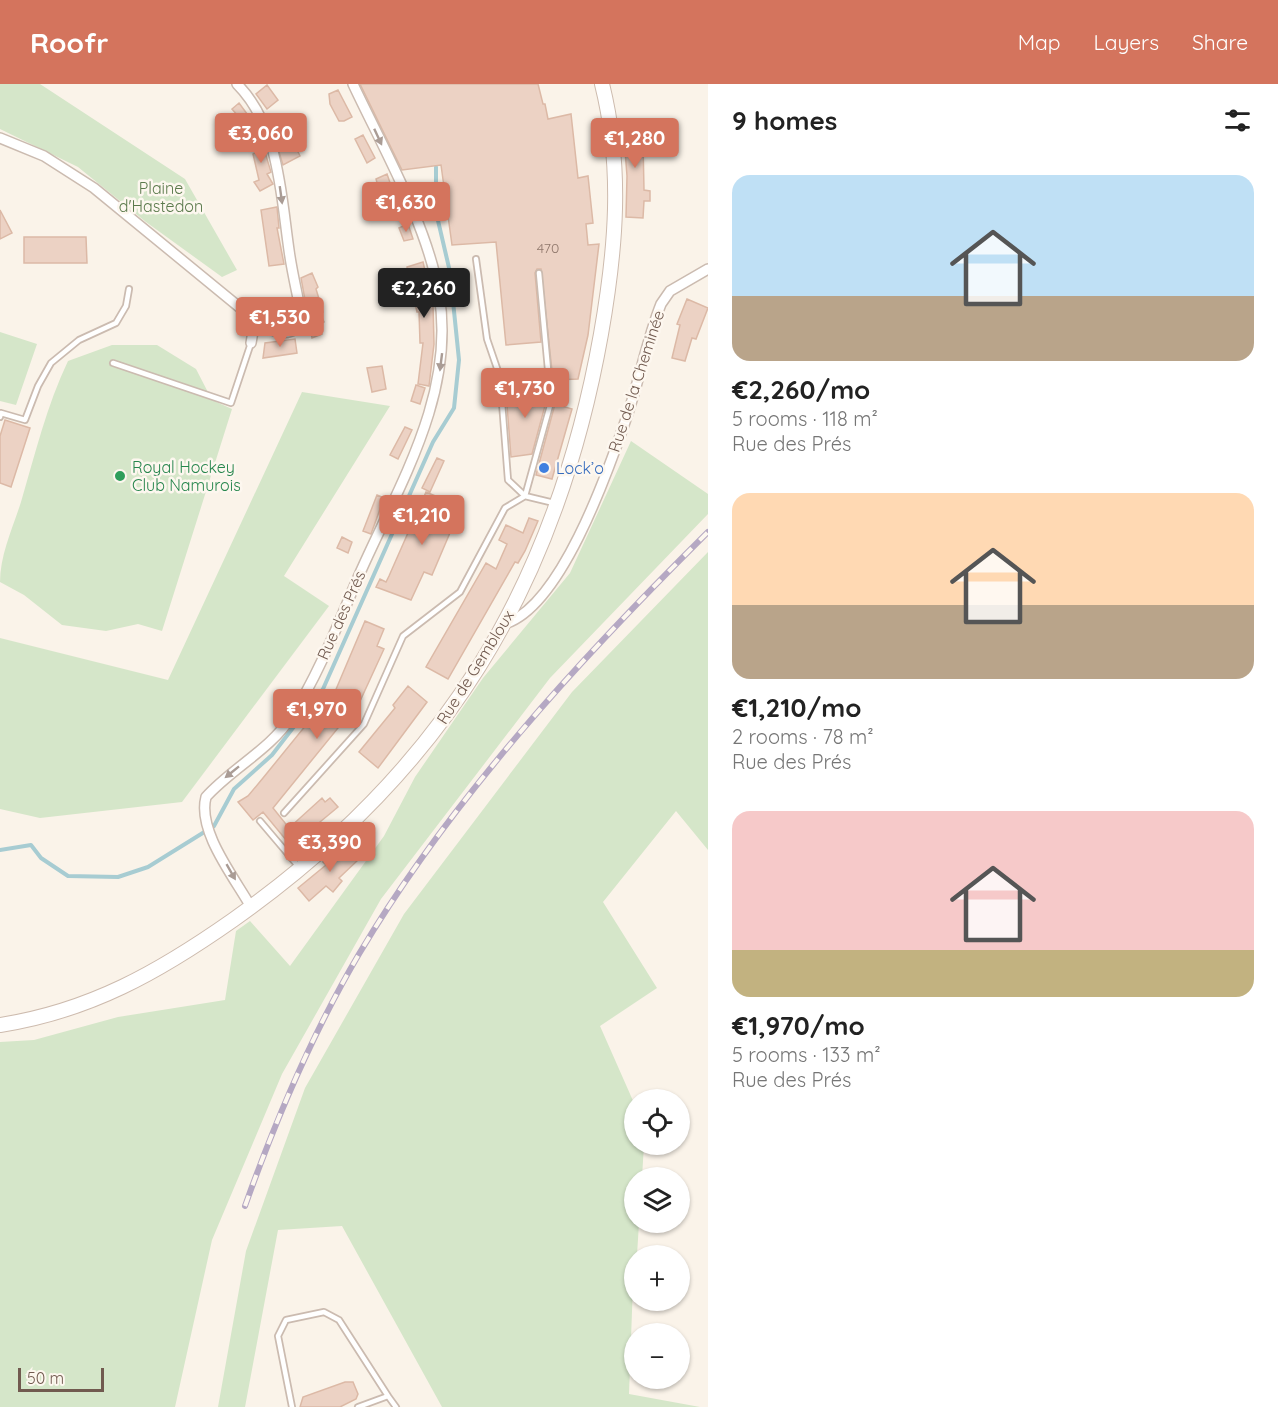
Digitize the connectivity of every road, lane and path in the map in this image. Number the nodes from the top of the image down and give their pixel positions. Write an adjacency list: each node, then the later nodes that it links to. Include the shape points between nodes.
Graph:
1 (237, 84): 9 (street, one-way to 9, via 265,128 277,169 302,319 296,328 281,334)
2 (353, 84): 19 (street, Rue des Prés, one-way to 19, via 424,237 435,272 443,339 440,371 422,437 322,659 291,717 273,740 206,797 202,809 211,838)
3 (602, 84): 14 (main road, Rue de Gembloux, via 617,171 610,283 593,375)
4 (0, 138): 9 (street, via 44,156 94,188)
5 (476, 259): 13 (lane, via 487,339 500,377 508,480)
6 (708, 269): 15 (street, Rue de la Cheminée, via 670,291 661,304 626,421 578,540 534,604 519,618)
7 (539, 273): 13 (lane, via 551,402)
8 (129, 289): 12 (lane, via 126,306 116,323 79,340 51,363 25,420 2,413)
9 (255, 320): 10 (street)
10 (251, 344): 11 (lane, via 231,403)
11 (113, 363)
12 (0, 417)
13 (525, 496): 14 (lane); 16 (lane, via 505,508 460,592 403,636 364,724)
14 (557, 504): 15 (main road, Rue de Gembloux)
15 (504, 624): 18 (main road, Rue de Gembloux, via 463,693 422,748 372,804)
16 (284, 813)
17 (260, 821): 18 (lane)
18 (300, 868): 19 (main road, Rue de Gembloux)
19 (251, 907): 20 (main road, Rue de Gembloux, via 128,986 102,998)
20 (0, 1025)
21 (388, 1396): 22 (lane, via 339,1320 324,1312 286,1320 278,1336); 23 (lane); 24 (lane)
22 (292, 1407)
23 (358, 1407)
24 (396, 1407)

